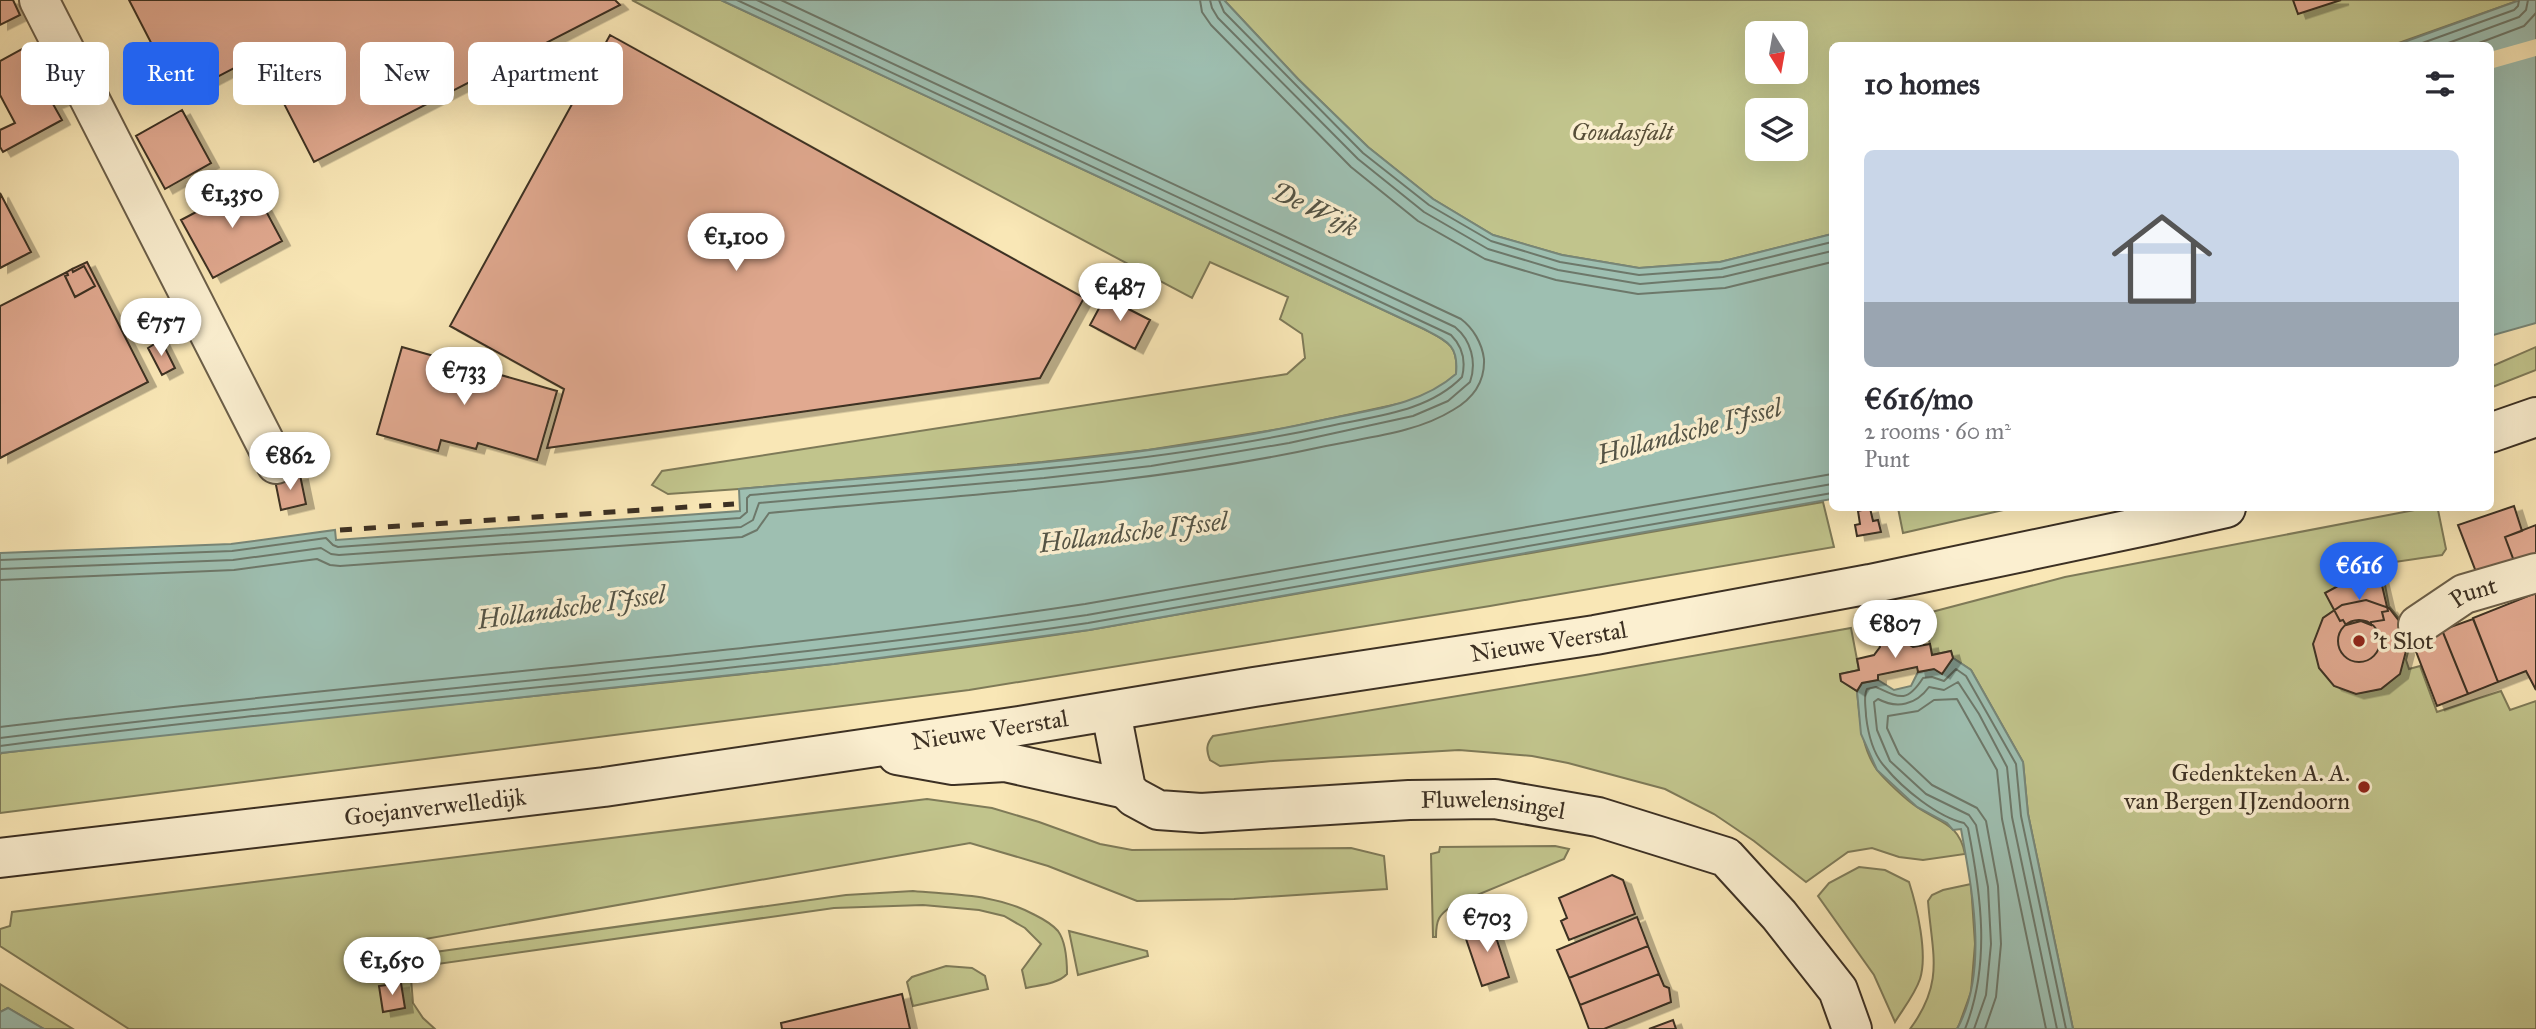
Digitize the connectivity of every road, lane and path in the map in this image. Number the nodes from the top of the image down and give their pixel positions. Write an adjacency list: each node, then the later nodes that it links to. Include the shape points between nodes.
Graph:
1 (39, 0): 4 (main road)
2 (2536, 417): 3 (main road)
3 (2494, 432)
4 (276, 464)
5 (2212, 511): 8 (main road, Nieuwe Veerstal, via 1870,584 1595,635)
6 (2536, 573): 7 (main road, Punt, via 2464,594)
7 (2418, 625)
8 (1111, 712): 9 (main road, Nieuwe Veerstal); 10 (main road)
9 (867, 750): 10 (main road, via 953,765 1005,762); 11 (main road, Goejanverwelledijk, via 604,787)
10 (1126, 789): 12 (main road, Fluwelensingel, via 1157,810 1201,813 1495,799 1598,817 1726,857 1838,990)
11 (0, 858)
12 (1852, 1029)

